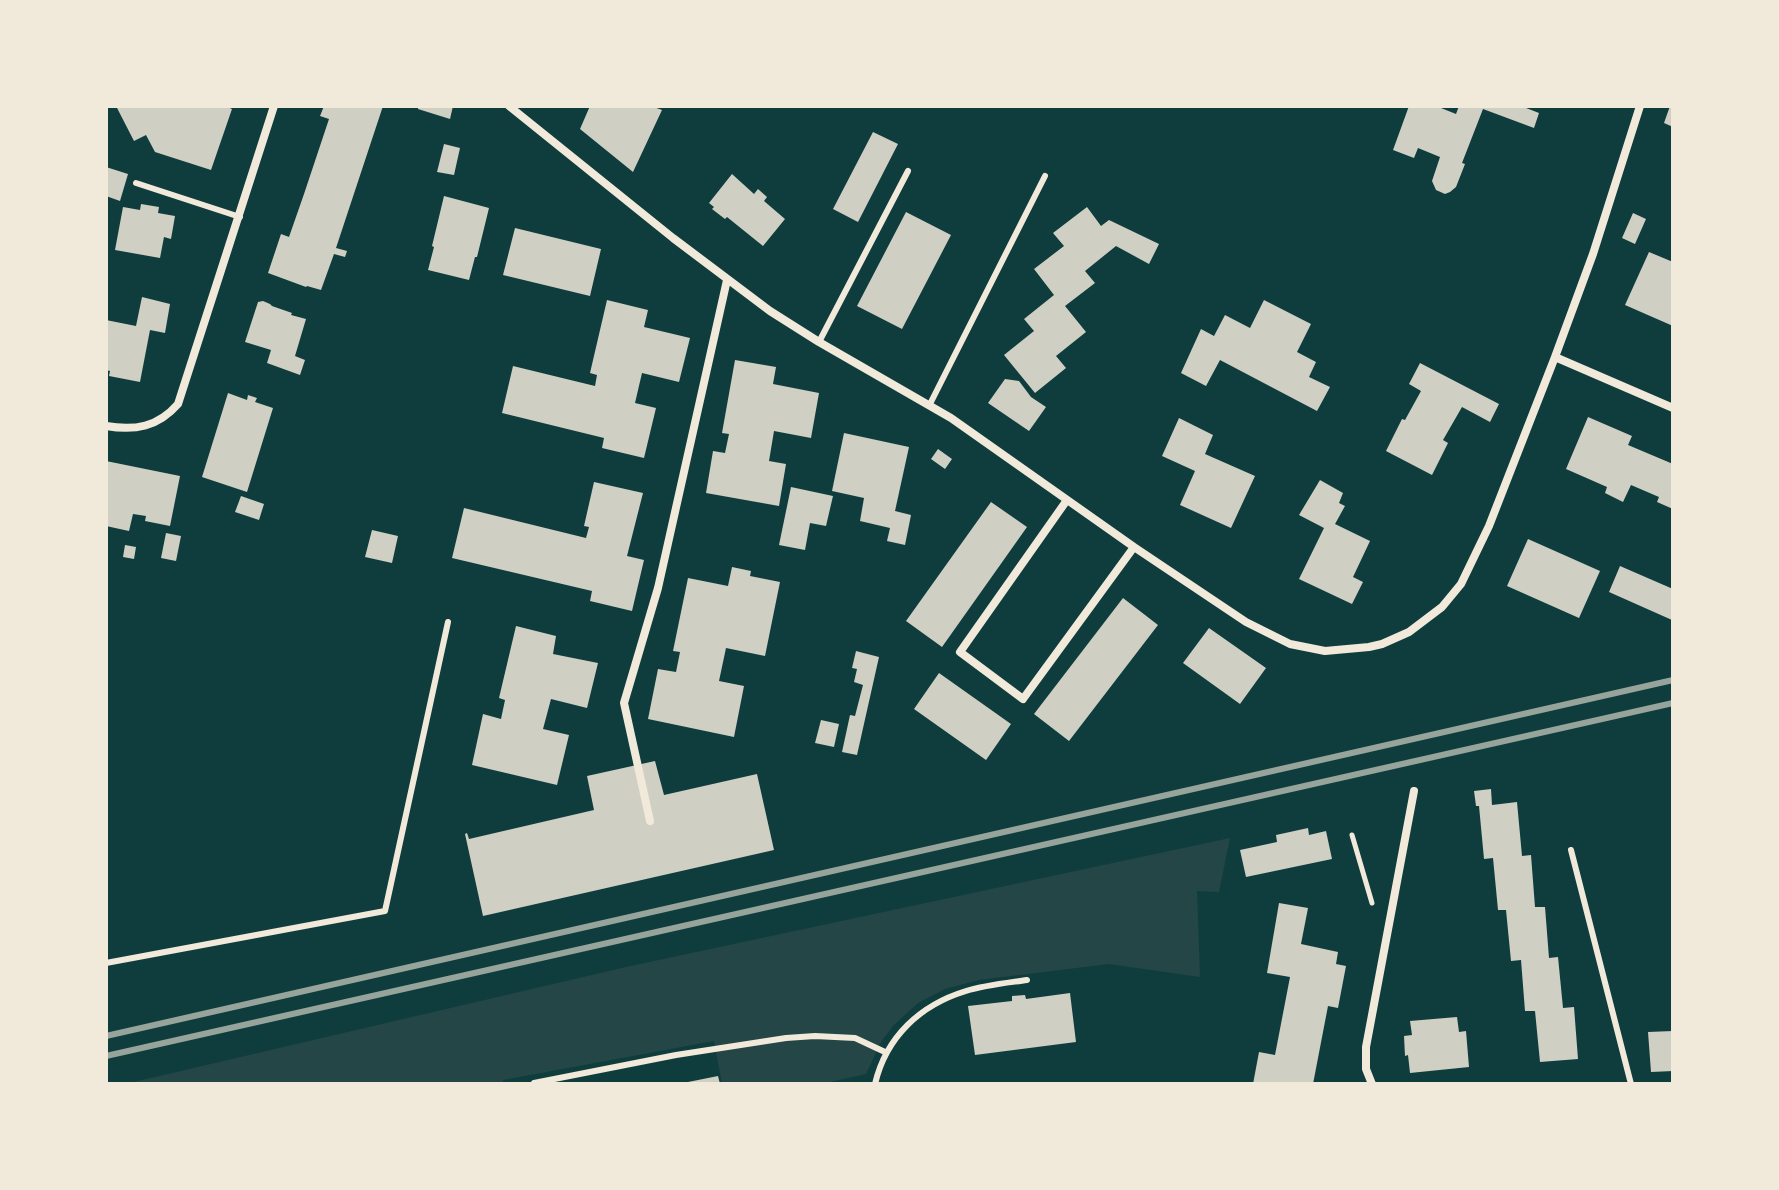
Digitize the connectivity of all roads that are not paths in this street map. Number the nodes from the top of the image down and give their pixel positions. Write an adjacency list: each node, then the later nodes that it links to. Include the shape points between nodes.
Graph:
1 (274, 106): 7 (street)
2 (509, 106): 8 (street)
3 (1640, 106): 10 (street)
4 (908, 171): 9 (lane)
5 (1045, 176): 11 (lane)
6 (136, 183): 7 (lane)
7 (240, 217): 13 (street, via 178,404 163,419 143,427)
8 (727, 280): 9 (street); 18 (street, via 664,567 624,703)
9 (819, 342): 11 (street)
10 (1555, 357): 12 (street); 15 (street, via 1461,584 1428,619 1396,639 1337,651 1279,640)
11 (930, 404): 14 (street)
12 (1673, 408)
13 (106, 426)
14 (1067, 500): 15 (street); 15 (street, via 960,652 1023,699)
15 (1134, 547)
16 (448, 622): 20 (lane, via 385,911)
17 (1414, 791): 25 (street, via 1366,1047)
18 (650, 821)
19 (1571, 850): 26 (lane)
20 (106, 963)
21 (1027, 980): 22 (lane, via 963,991 939,1002 909,1024)
22 (885, 1052): 23 (lane, via 855,1038 786,1038); 24 (lane)
23 (534, 1083)
24 (875, 1084)
25 (1372, 1084)
26 (1631, 1084)

